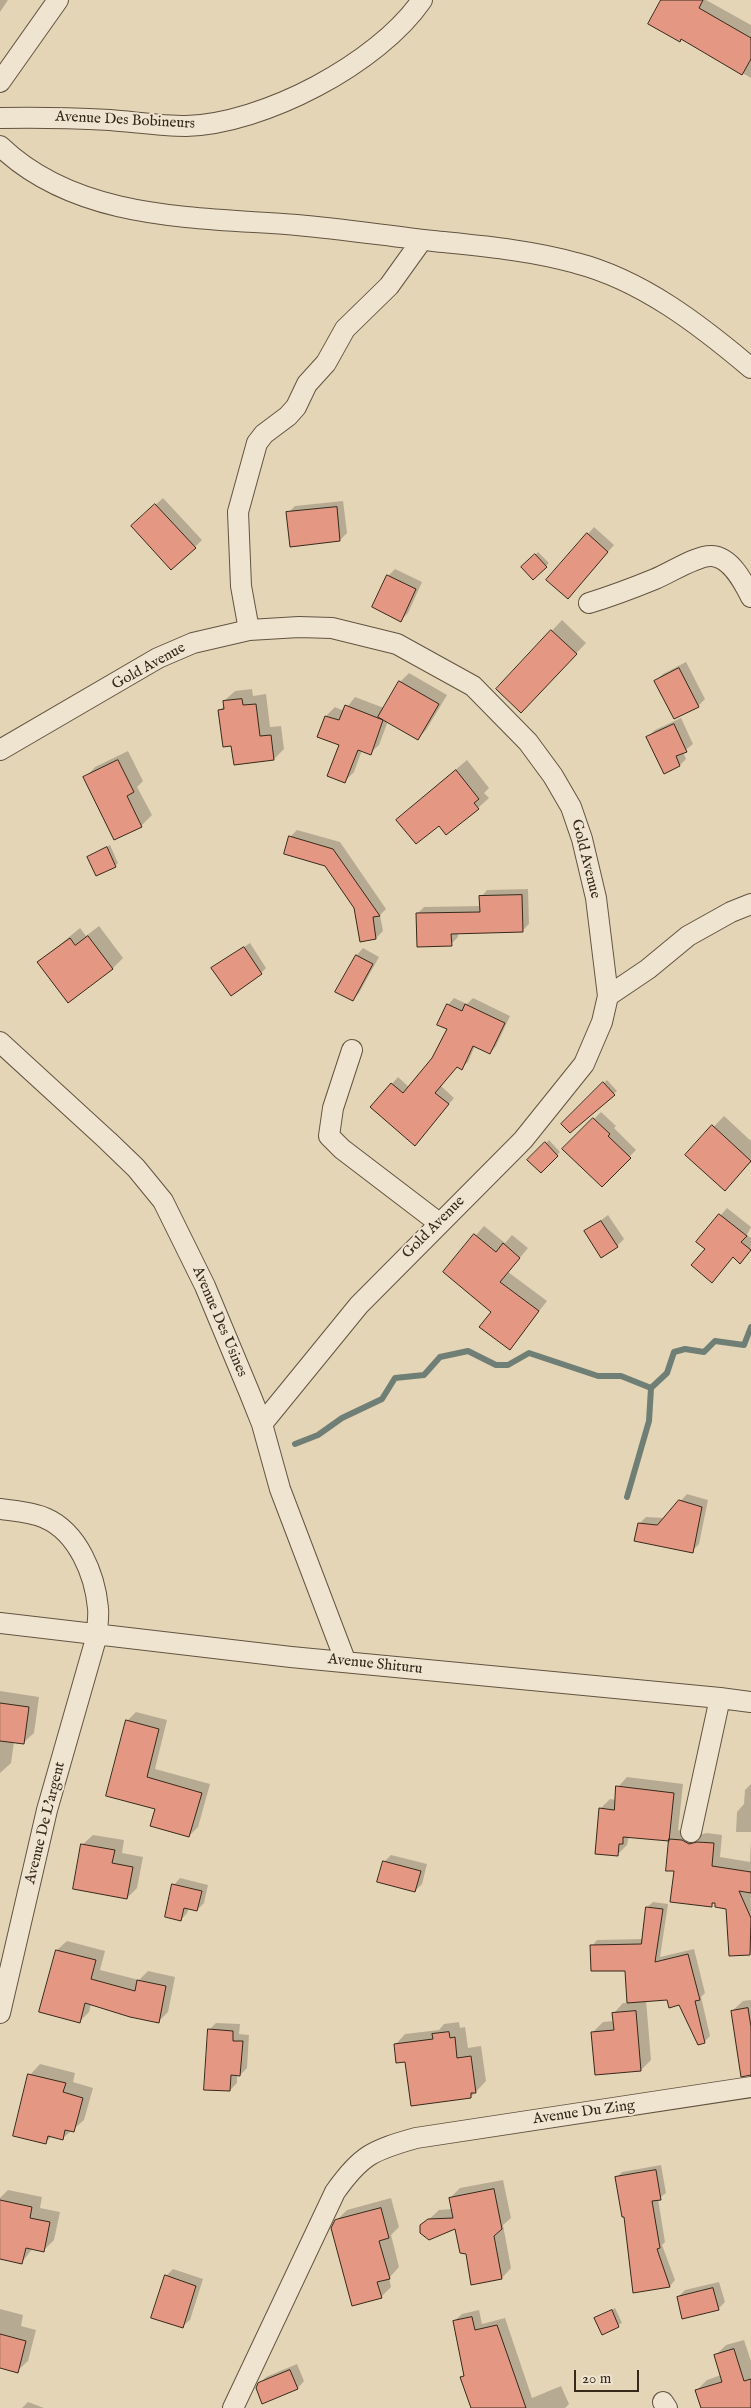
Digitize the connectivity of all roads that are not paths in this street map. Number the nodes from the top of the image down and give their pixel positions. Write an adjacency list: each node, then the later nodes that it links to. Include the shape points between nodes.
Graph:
1 (58, 0): 3 (street)
2 (422, 0): 4 (street, Avenue Des Bobineurs, via 387,37 345,70 300,95 238,117 185,126 57,117)
3 (0, 82)
4 (0, 118)
5 (0, 146): 6 (street, via 33,172 74,193 143,212)
6 (422, 240): 7 (street, via 507,249 576,262 620,278 673,309); 10 (street, via 389,286 345,329 326,363 307,384 296,407 257,443 238,512 241,586)
7 (751, 368)
8 (751, 597): 9 (street, via 737,574 724,560 713,556 700,558 655,579)
9 (589, 603)
10 (248, 630): 11 (street, Gold Avenue, via 193,643 158,658); 13 (street, Gold Avenue, via 332,628 397,644 473,686 499,711 533,749 571,807 596,898)
11 (0, 750)
12 (751, 904): 13 (street, via 688,936)
13 (608, 996): 16 (street, Gold Avenue, via 602,1022 584,1064 523,1140)
14 (0, 1042): 17 (street, Avenue Des Usines, via 108,1140 163,1201 204,1286)
15 (352, 1050): 16 (street, via 333,1108 329,1136)
16 (439, 1223): 17 (street, Gold Avenue, via 359,1305)
17 (262, 1424): 21 (street, Avenue Des Usines, via 280,1489)
18 (0, 1508): 20 (street, Avenue De L'argent, via 45,1518 64,1529 81,1553 91,1576 98,1608)
19 (0, 1623): 20 (street, Avenue Shituru)
20 (97, 1635): 21 (street, Avenue Shituru); 25 (street, Avenue De L'argent, via 47,1810)
21 (345, 1660): 22 (street, Avenue Shituru, via 494,1678)
22 (720, 1698): 23 (street, Avenue Shituru); 24 (street)
23 (751, 1702)
24 (691, 1832)
25 (0, 2013)
26 (751, 2087): 27 (street, Avenue Du Zing, via 416,2138 363,2158 335,2192)
27 (233, 2408)

